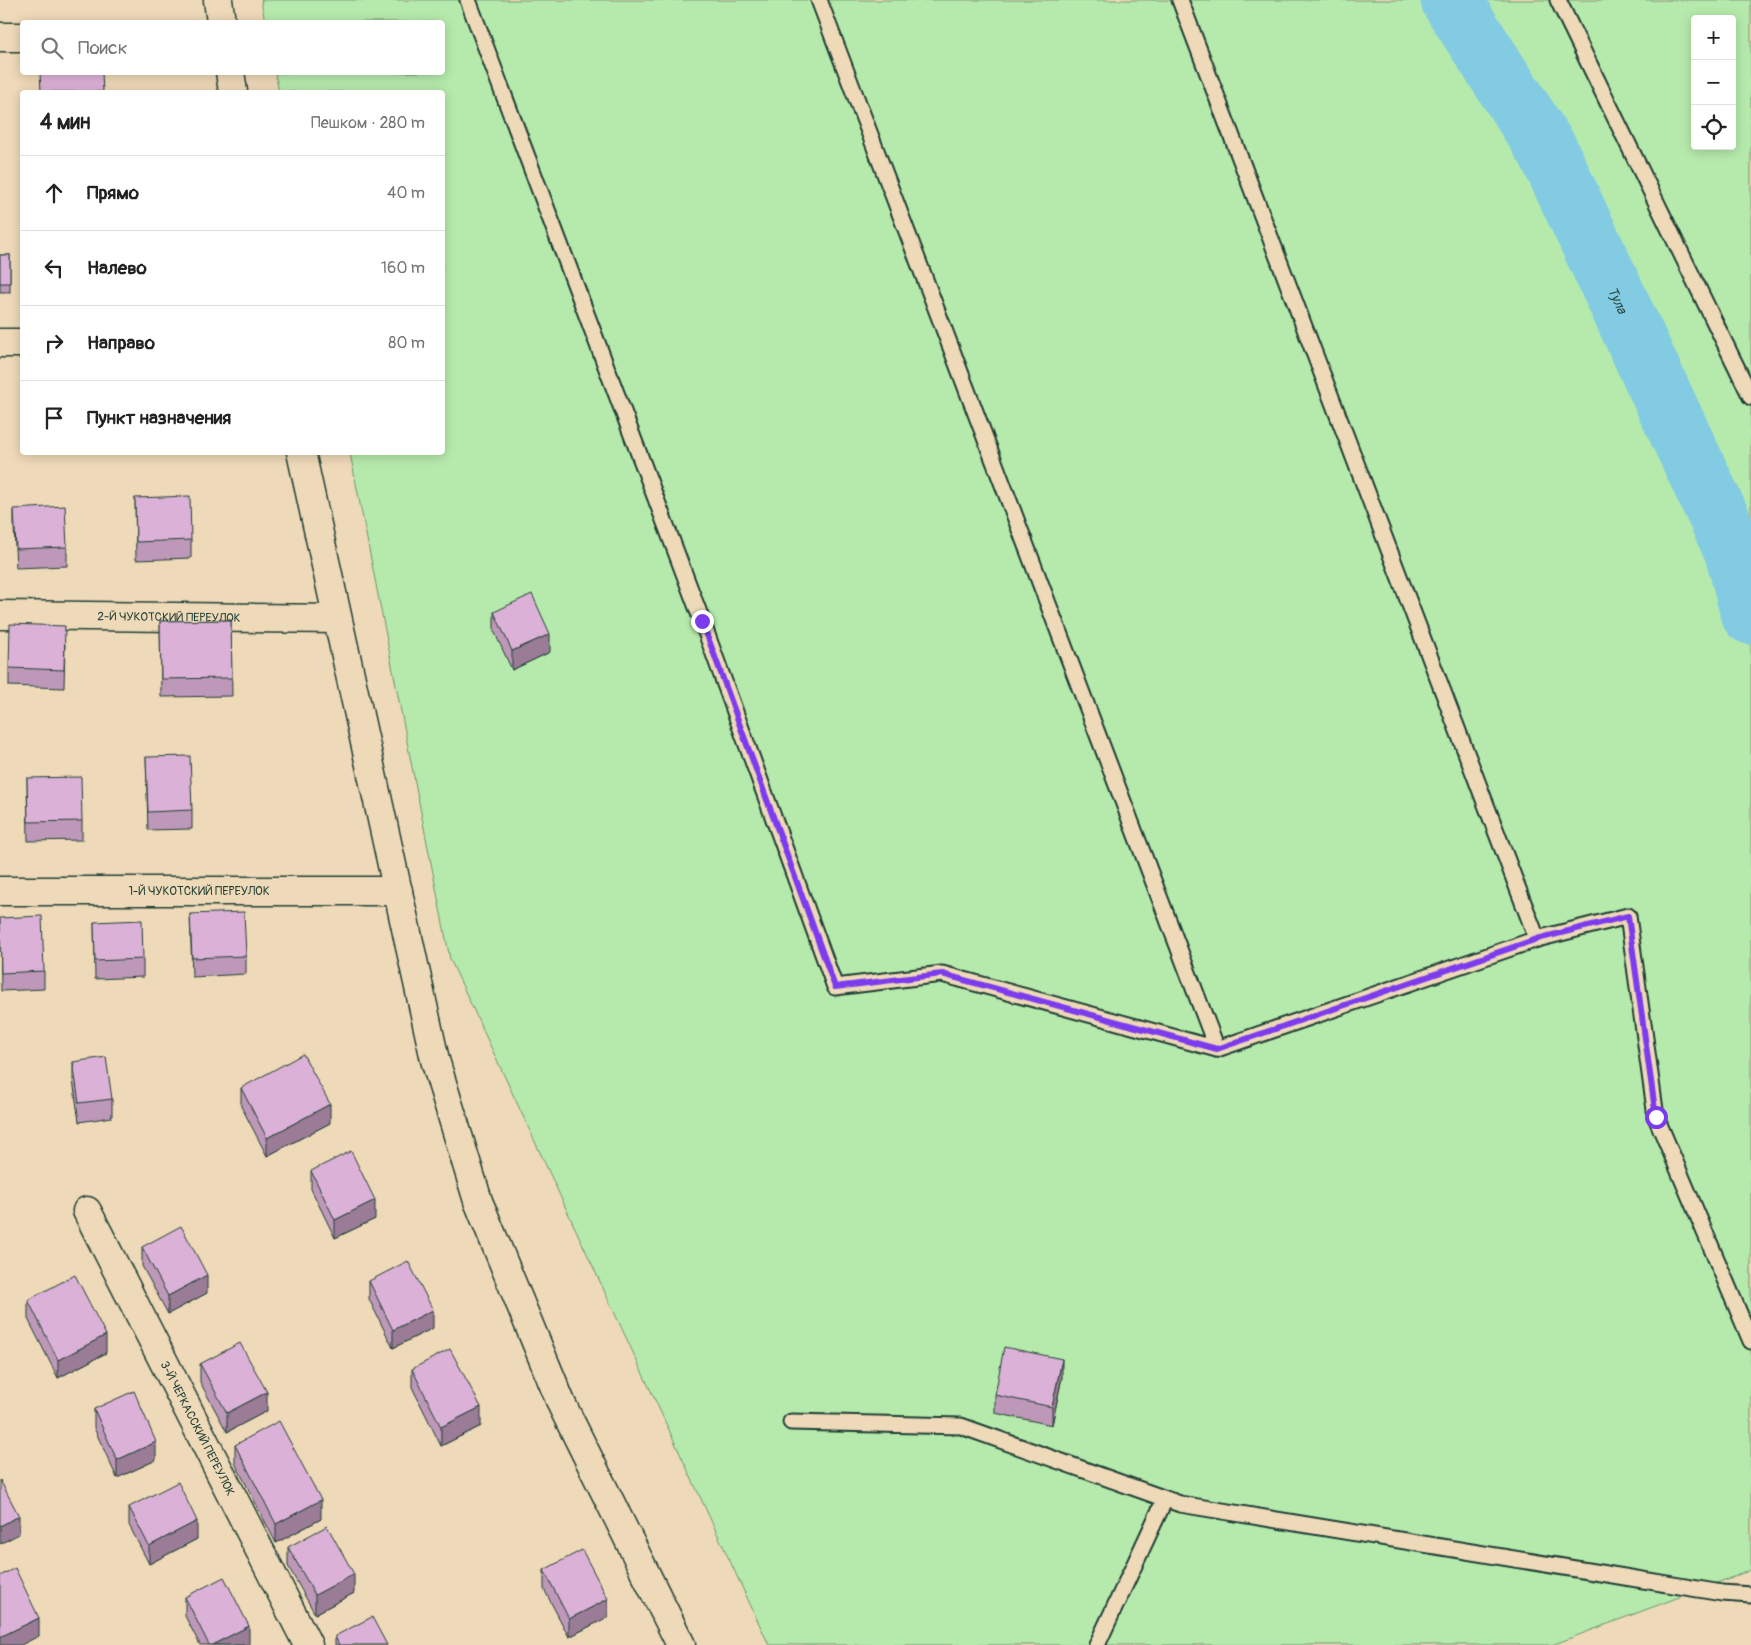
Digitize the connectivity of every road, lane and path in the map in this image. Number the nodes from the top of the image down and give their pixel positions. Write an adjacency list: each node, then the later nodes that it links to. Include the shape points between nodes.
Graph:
1 (218, 0): 6 (street)
2 (468, 0): 20 (lane, via 702,621 835,987 942,974)
3 (819, 0): 20 (lane)
4 (1180, 0): 19 (lane)
5 (1558, 0): 13 (lane)
6 (221, 20)
7 (0, 37): 8 (street)
8 (20, 37)
9 (230, 75): 10 (street)
10 (233, 90)
11 (0, 343): 12 (street)
12 (20, 343)
13 (1751, 397)
14 (302, 455): 16 (street)
15 (0, 615): 16 (street, 2-Й ЧУКОТСКИЙ ПЕРЕУЛОК)
16 (337, 619): 18 (street)
17 (0, 891): 18 (street, 1-Й ЧУКОТСКИЙ ПЕРЕУЛОК)
18 (398, 891): 27 (street, via 435,1060 478,1201 562,1405)
19 (1537, 939): 20 (lane); 22 (lane, via 1628,916 1656,1117)
20 (1217, 1049)
21 (87, 1211): 26 (street, 3-Й ЧЕРКАССКИЙ ПЕРЕУЛОК)
22 (1751, 1341)
23 (791, 1422): 24 (lane, via 961,1426)
24 (1165, 1499): 25 (lane, via 1722,1593); 28 (lane)
25 (1751, 1595)
26 (308, 1645)
27 (681, 1645)
28 (1097, 1645)

